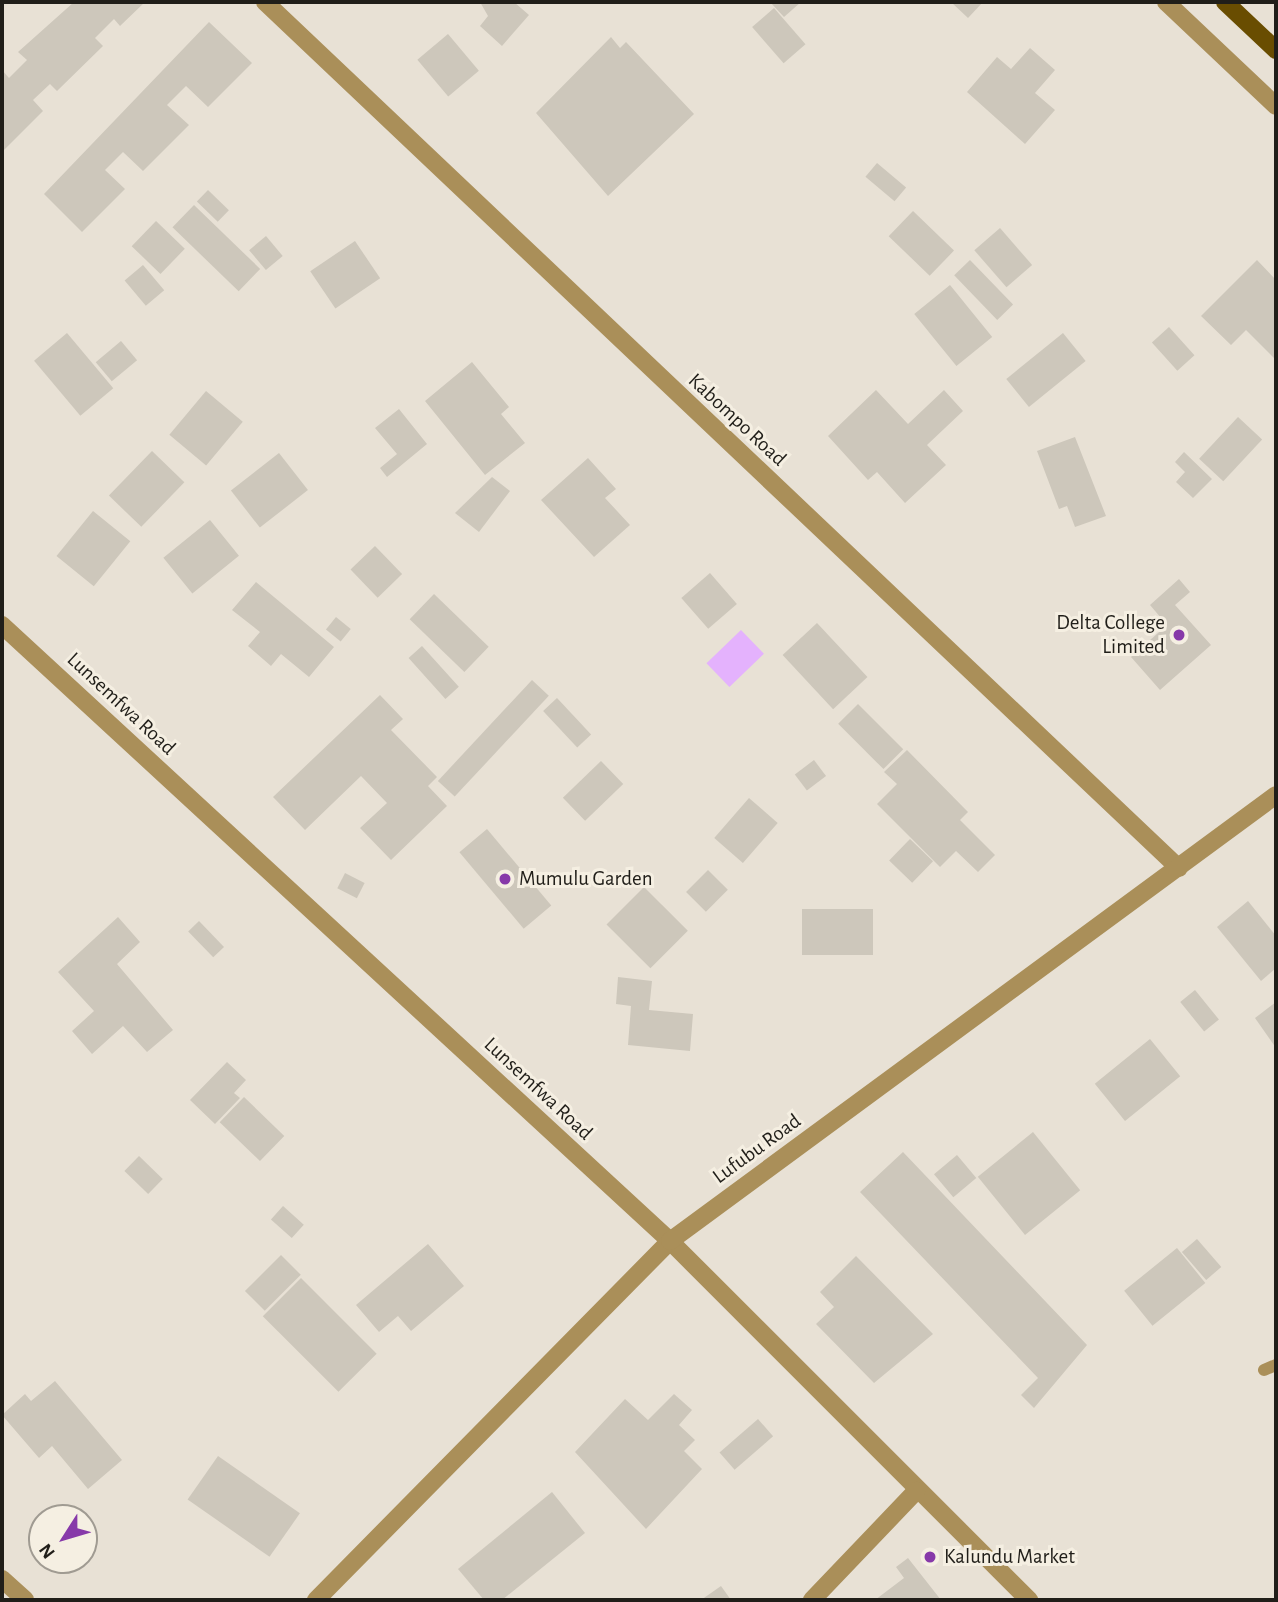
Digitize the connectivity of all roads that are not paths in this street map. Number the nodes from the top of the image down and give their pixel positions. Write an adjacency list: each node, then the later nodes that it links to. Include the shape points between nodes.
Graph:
1 (265, 2): 8 (street, Kabompo Road)
2 (1166, 2): 5 (street)
3 (1225, 2): 4 (main road)
4 (1276, 50)
5 (1276, 106)
6 (2, 625): 9 (street, Lunsemfwa Road)
7 (1276, 795): 8 (street, Lufubu Road)
8 (1179, 868): 9 (street, Lufubu Road)
9 (670, 1241): 10 (street, Lunsemfwa Road); 13 (street, Lufubu Road)
10 (916, 1491): 14 (street); 15 (street, Lunsemfwa Road)
11 (2, 1579): 12 (street)
12 (25, 1600)
13 (316, 1600)
14 (813, 1600)
15 (1029, 1600)

